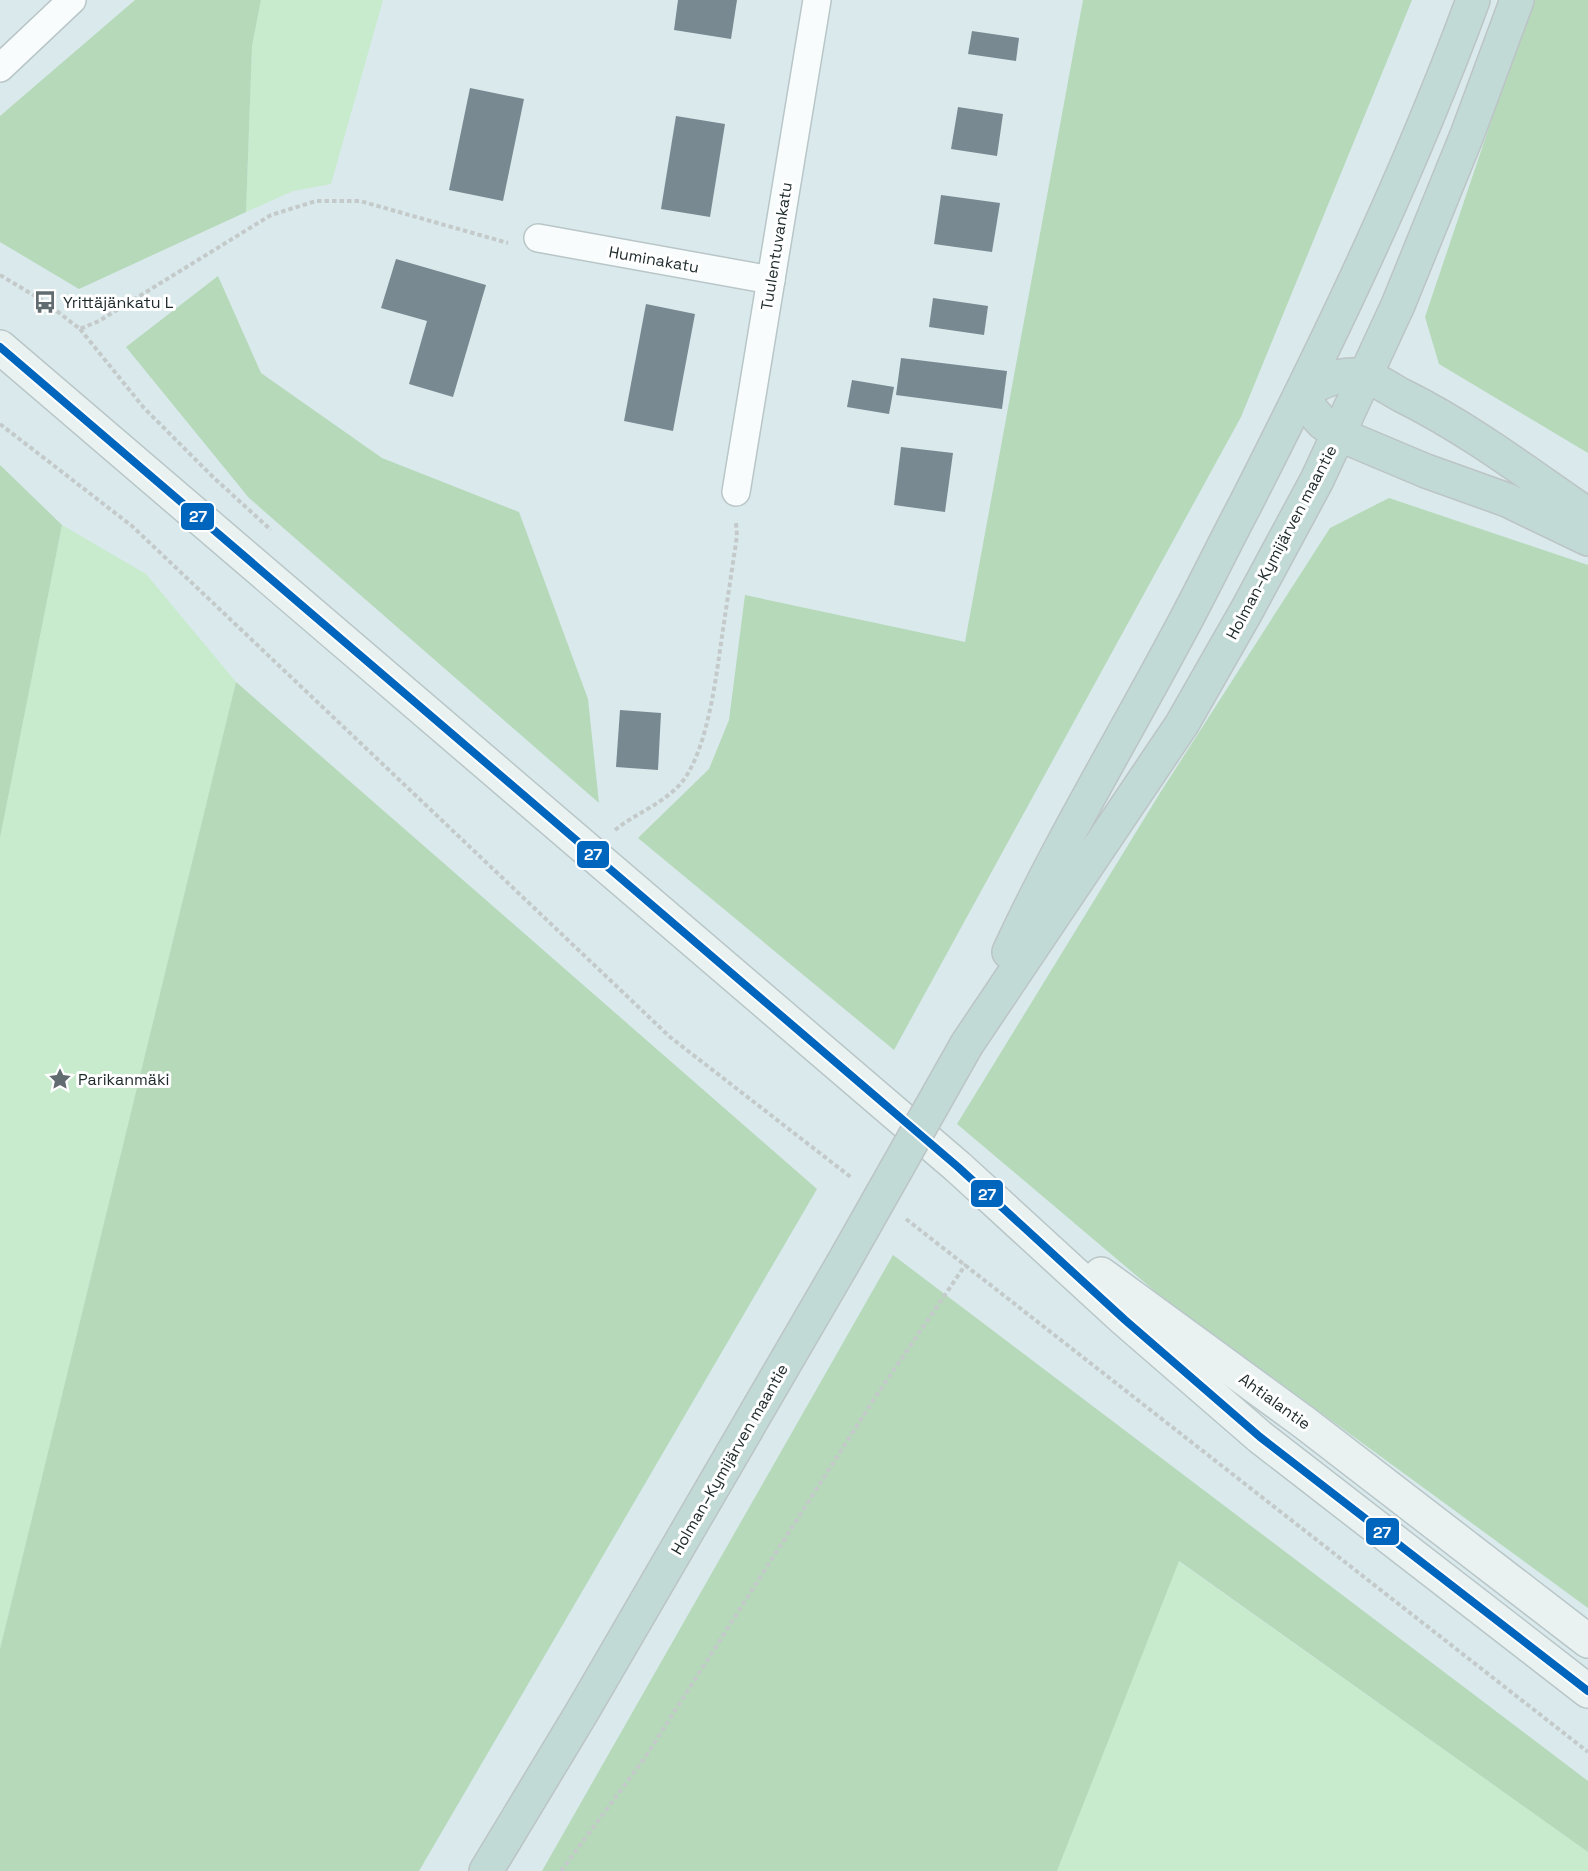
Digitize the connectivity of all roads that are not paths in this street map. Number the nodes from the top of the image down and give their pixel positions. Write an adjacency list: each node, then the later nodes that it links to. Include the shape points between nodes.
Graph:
1 (72, 0): 5 (street)
2 (817, 0): 7 (street, Tuulentuvankatu)
3 (1473, 0): 10 (highway, Holman–Kymijärven maantie, via 1443,81)
4 (1517, 0): 9 (highway, Holman–Kymijärven maantie, via 1403,295)
5 (0, 68)
6 (538, 238): 7 (street, Huminakatu)
7 (771, 280): 12 (street, Tuulentuvankatu)
8 (0, 347): 16 (main road, Ahtialantie)
9 (1365, 376): 10 (highway, via 1326,379); 11 (highway, Holman–Kymijärven maantie); 13 (highway, via 1462,429)
10 (1303, 392): 11 (highway, via 1312,411); 15 (highway, Holman–Kymijärven maantie, via 1175,641 1031,905)
11 (1338, 434): 14 (highway, via 1507,500); 15 (highway, Holman–Kymijärven maantie, via 1317,480 1182,724)
12 (736, 492)
13 (1588, 515)
14 (1588, 539)
15 (967, 1044): 19 (highway, Holman–Kymijärven maantie, bridge, via 842,1265)
16 (958, 1167): 17 (main road, Ahtialantie, via 1305,1423); 18 (main road, Ahtialantie, via 1260,1437)
17 (1588, 1641)
18 (1588, 1691)
19 (486, 1871)

